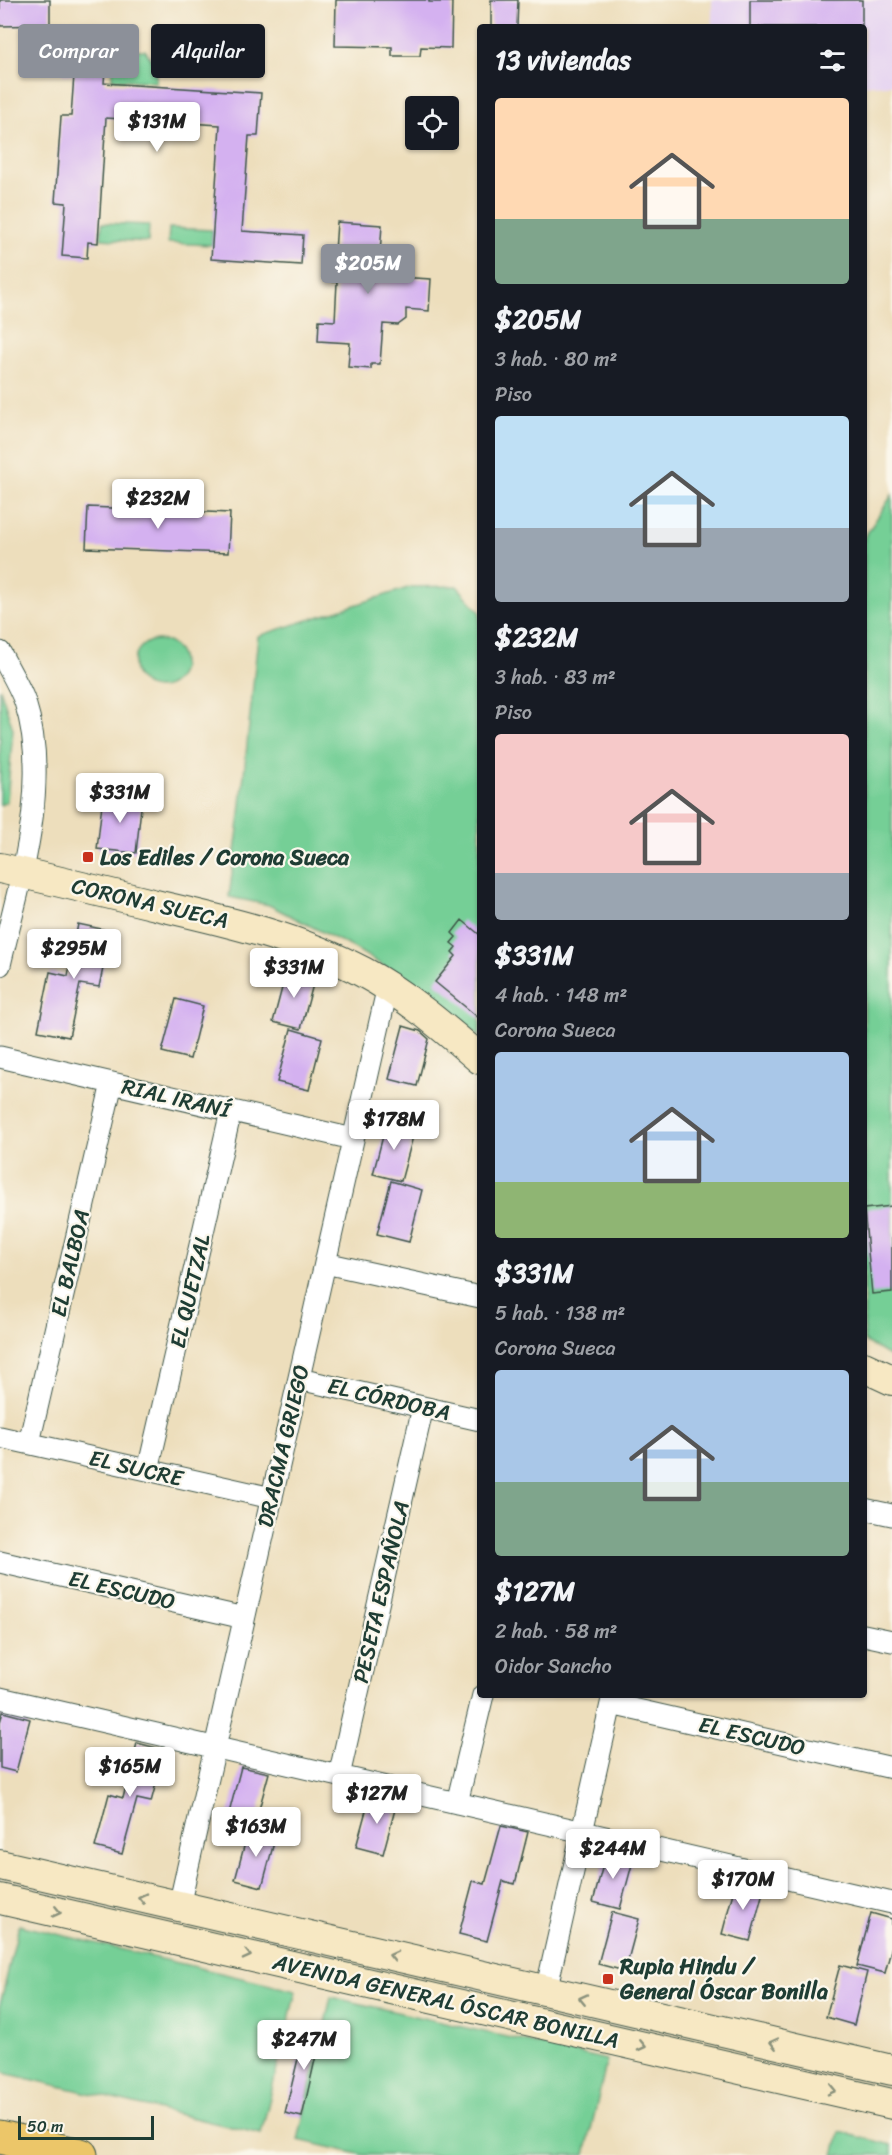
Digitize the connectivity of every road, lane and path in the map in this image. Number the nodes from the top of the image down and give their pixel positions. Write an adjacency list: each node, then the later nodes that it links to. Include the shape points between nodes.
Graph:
1 (0, 652): 2 (street, via 24,701 32,743 34,795)
2 (11, 871): 3 (street); 4 (main road, CORONA SUECA, via 270,933 338,959)
3 (0, 966)
4 (387, 986): 6 (main road, CORONA SUECA); 9 (street, DRACMA GRIEGO)
5 (0, 1057): 7 (street, RIAL IRANÍ)
6 (477, 1057)
7 (112, 1083): 8 (street, RIAL IRANÍ); 18 (street, EL BALBOA)
8 (231, 1111): 9 (street, RIAL IRANÍ); 19 (street, EL QUETZAL)
9 (353, 1139): 10 (street, DRACMA GRIEGO)
10 (325, 1263): 11 (street); 13 (street, DRACMA GRIEGO)
11 (477, 1296)
12 (867, 1368): 14 (main road)
13 (299, 1379): 15 (street, EL CÓRDOBA); 20 (street, DRACMA GRIEGO)
14 (892, 1380)
15 (423, 1407): 16 (street, EL CÓRDOBA); 32 (street, PESETA ESPAÑOLA)
16 (477, 1419)
17 (0, 1437): 18 (street, EL SUCRE)
18 (29, 1443): 19 (street, EL SUCRE)
19 (148, 1470): 20 (street, EL SUCRE)
20 (272, 1498): 24 (street, DRACMA GRIEGO)
21 (867, 1510): 22 (street)
22 (892, 1515)
23 (0, 1562): 24 (street, EL ESCUDO)
24 (244, 1618): 30 (street, DRACMA GRIEGO)
25 (867, 1636): 26 (street)
26 (892, 1641)
27 (0, 1698): 30 (street)
28 (482, 1698): 33 (street)
29 (612, 1700): 31 (street, EL ESCUDO); 34 (street)
30 (215, 1747): 32 (street); 38 (street, DRACMA GRIEGO)
31 (892, 1768)
32 (339, 1776): 33 (street)
33 (457, 1803): 34 (street)
34 (582, 1832): 37 (street); 39 (street)
35 (0, 1865): 38 (main road, AVENIDA GENERAL ÓSCAR BONILLA, one-way to 35)
36 (0, 1899): 41 (main road, AVENIDA GENERAL ÓSCAR BONILLA, one-way to 41)
37 (892, 1903)
38 (179, 1906): 39 (main road, AVENIDA GENERAL ÓSCAR BONILLA, one-way to 38)
39 (546, 1991): 40 (main road, AVENIDA GENERAL ÓSCAR BONILLA, one-way to 39)
40 (892, 2070)
41 (892, 2104)
42 (0, 2137): 43 (highway)
43 (81, 2155)

